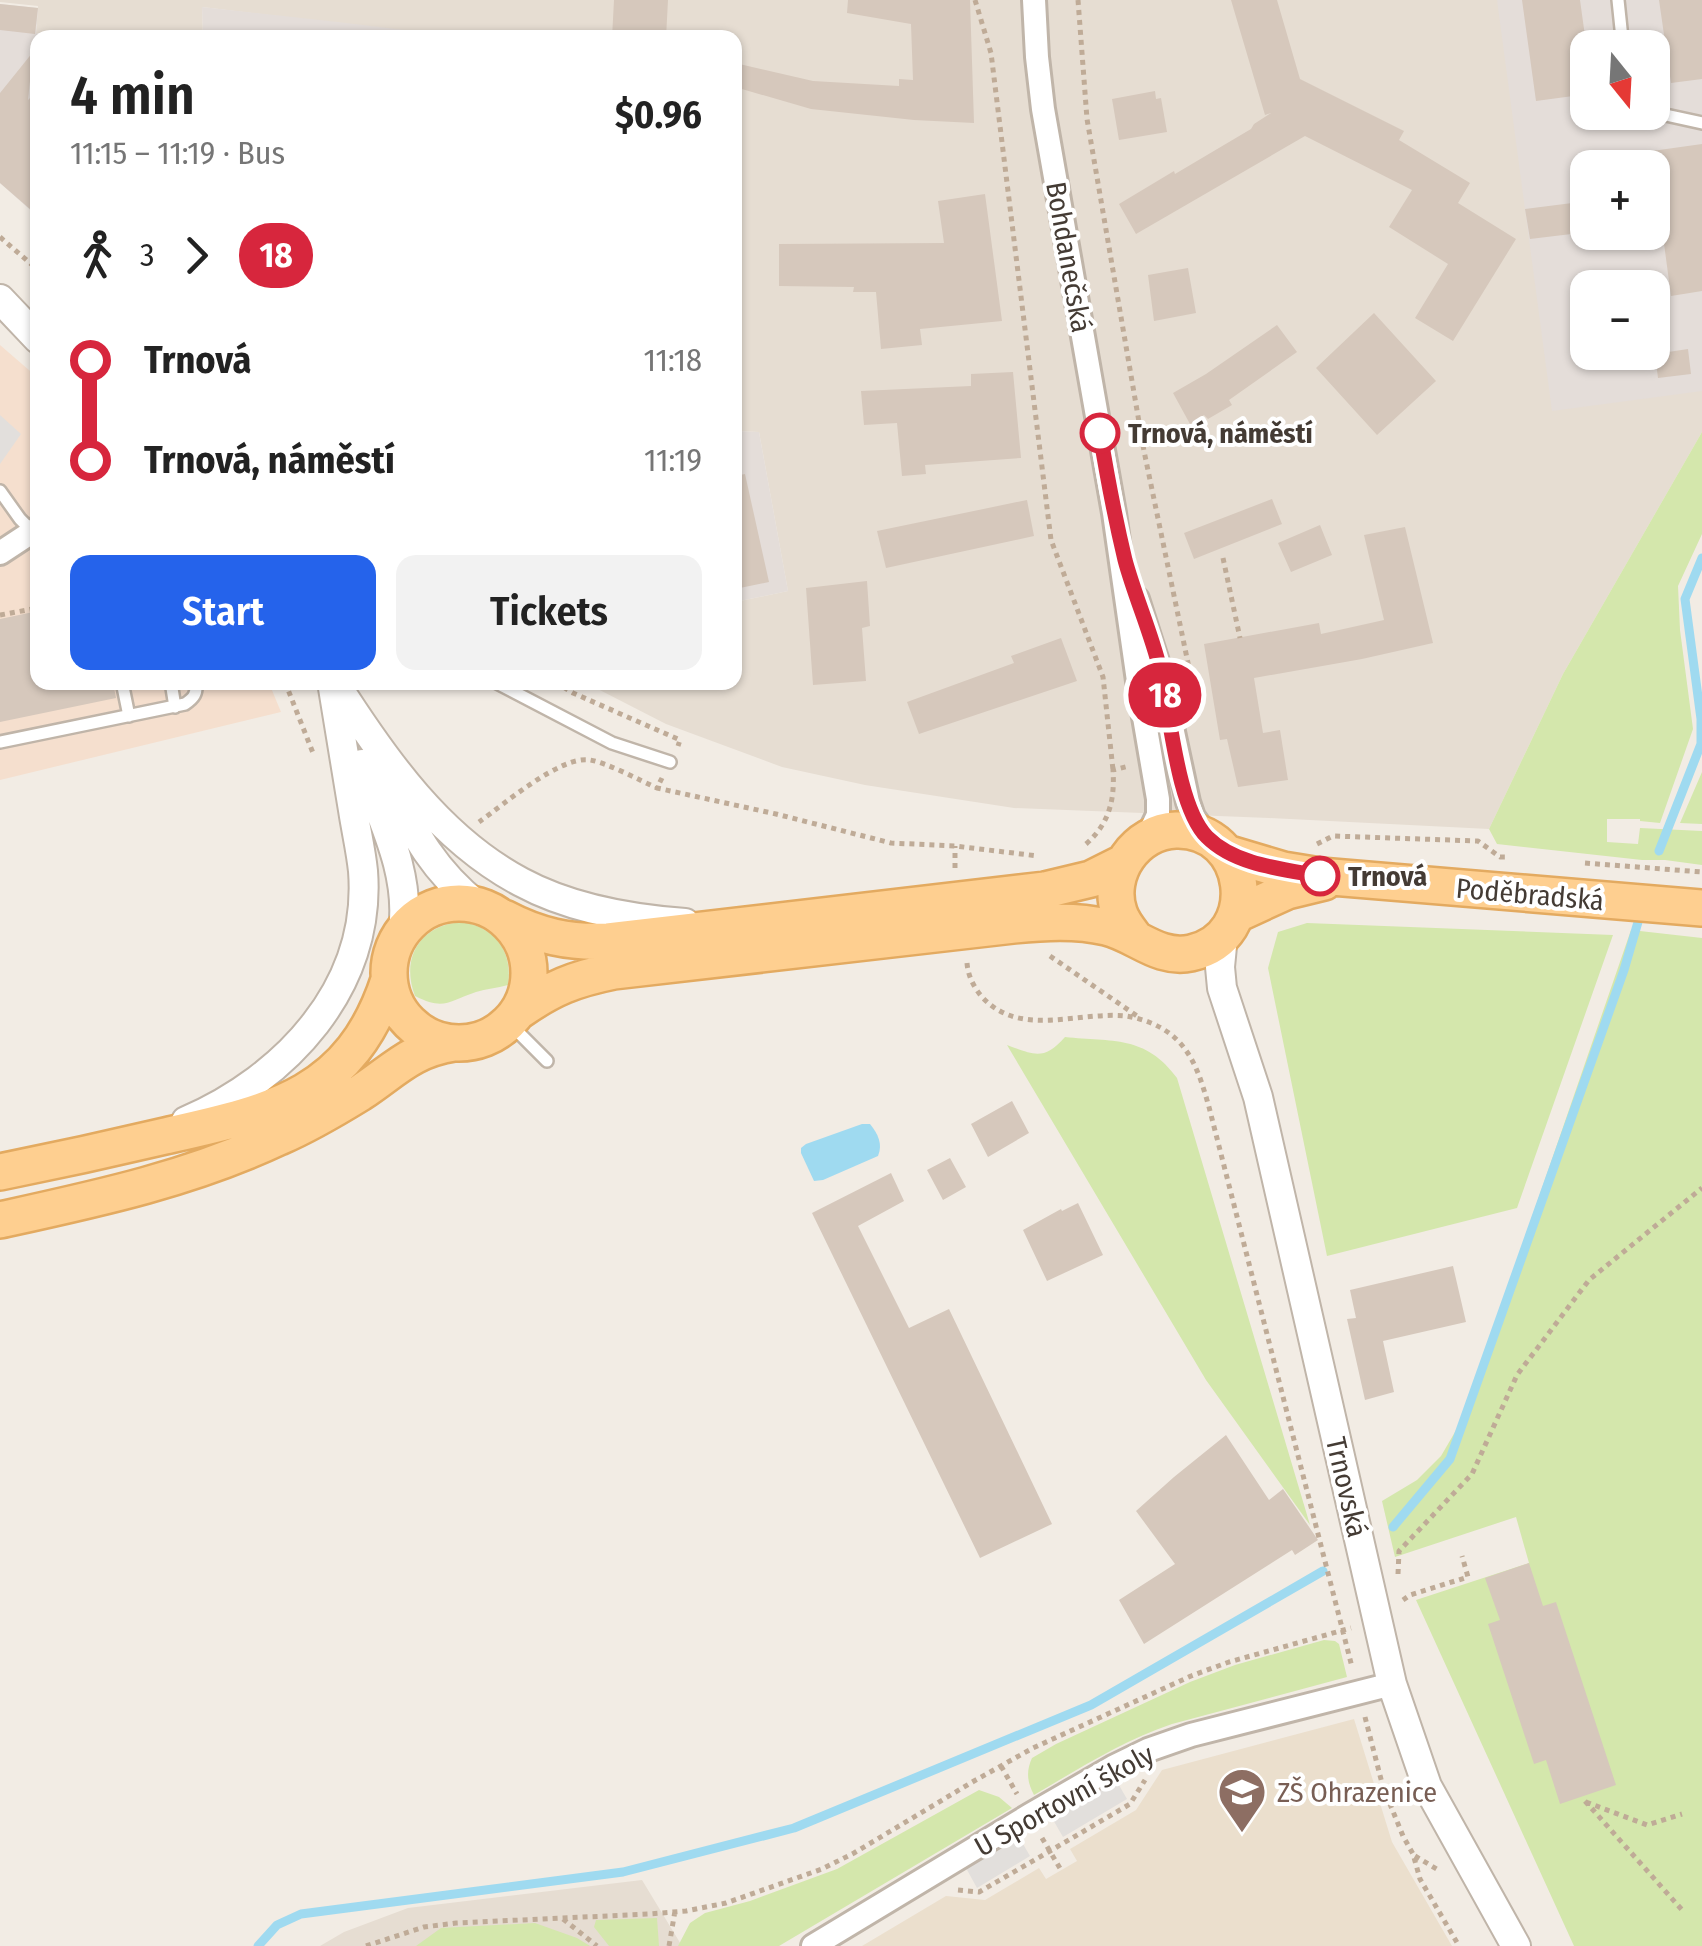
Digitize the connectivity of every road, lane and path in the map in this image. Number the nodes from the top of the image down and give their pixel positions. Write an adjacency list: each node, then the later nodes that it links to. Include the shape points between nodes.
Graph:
1 (975, 0): 38 (path, via 991,53 1051,540 1103,676)
2 (1034, 0): 15 (street, Bohdanečská, via 1046,127)
3 (1078, 0): 34 (path, via 1087,119 1144,451)
4 (1618, 0): 5 (lane)
5 (1622, 30)
6 (1670, 116): 7 (lane)
7 (1702, 123)
8 (0, 237): 9 (path)
9 (30, 263)
10 (0, 292): 12 (street)
11 (0, 299): 13 (street)
12 (30, 316)
13 (30, 331)
14 (0, 491): 16 (lane)
15 (1114, 513): 36 (street, Bohdanečská); 40 (street, Bohdanečská, via 1156,655 1188,802)
16 (30, 524)
17 (30, 535): 18 (street)
18 (0, 554)
19 (1223, 558): 22 (path)
20 (30, 609): 21 (path)
21 (0, 615)
22 (1240, 638)
23 (124, 690): 33 (lane)
24 (173, 690): 32 (lane)
25 (195, 690): 32 (lane, via 193,699)
26 (335, 690): 65 (street, via 363,872 360,925 344,980 314,1027 254,1084)
27 (337, 690): 54 (street, via 404,881)
28 (338, 690): 51 (street, via 429,856)
29 (339, 690): 52 (street, via 426,806 521,882 646,918)
30 (510, 690): 37 (lane, via 612,743)
31 (568, 690): 37 (path, via 680,740)
32 (176, 707): 33 (lane)
33 (129, 716): 35 (lane)
34 (1201, 724)
35 (0, 742)
36 (1152, 760): 38 (path); 42 (street, Bohdanečská, via 1158,815)
37 (670, 762): 39 (path, via 657,788 891,843)
38 (1113, 770): 43 (path, via 1107,818)
39 (955, 846): 44 (path); 48 (path)
40 (1217, 846): 42 (main road, via 1176,830); 49 (main road, Poděbradská, via 1283,870); 53 (main road, via 1240,882)
41 (1306, 849): 45 (path, via 1334,836 1478,841 1500,857)
42 (1134, 851): 52 (main road, via 1091,879 1046,890); 55 (main road, via 1117,878 1116,894)
43 (1075, 852)
44 (1044, 857)
45 (1518, 858)
46 (1573, 862): 47 (path)
47 (1702, 872)
48 (955, 876)
49 (1358, 879): 50 (main road, Poděbradská); 53 (main road, Poděbradská, via 1286,890)
50 (1702, 908)
51 (490, 911): 52 (main road, via 542,936 585,942); 54 (main road, via 461,902 428,909); 61 (main road, via 516,931 529,962 526,996)
52 (757, 924)
53 (1230, 925): 58 (main road, via 1211,946); 60 (street, Trnovská, via 1220,967)
54 (403, 930): 59 (main road)
55 (1135, 938): 58 (main road); 61 (main road, via 1089,924 1043,922 614,971 556,988)
56 (1036, 946): 62 (path)
57 (966, 955): 62 (path, via 980,994 1005,1014)
58 (1180, 955): 60 (street, Trnovská)
59 (388, 980): 63 (main road, via 409,1024); 65 (main road, via 356,1047 307,1090 234,1120)
60 (1228, 1008): 71 (street, Trnovská, via 1258,1097)
61 (514, 1017): 63 (main road, via 484,1039); 64 (lane)
62 (1142, 1020): 72 (path, via 1178,1041 1204,1089)
63 (454, 1043): 68 (main road, via 423,1050 324,1114 227,1160 156,1184)
64 (546, 1060)
65 (130, 1144): 66 (main road)
66 (0, 1172)
67 (1702, 1188): 70 (path, via 1589,1280 1516,1375 1472,1474 1399,1551)
68 (0, 1220)
69 (1462, 1556): 71 (path, via 1468,1576 1410,1595 1400,1615)
70 (1398, 1574)
71 (1378, 1621): 72 (path); 73 (street, Trnovská)
72 (1342, 1630): 74 (path); 79 (path, via 1228,1662 1137,1700 1033,1748 822,1869 726,1903)
73 (1392, 1684): 74 (street, U Sportovní školy); 88 (street, Trnovská, via 1427,1786)
74 (1358, 1693): 86 (street, U Sportovní školy, via 1192,1735 1113,1766); 87 (path, via 1383,1787 1420,1878)
75 (1146, 1779): 77 (path, via 1130,1804 979,1892)
76 (1682, 1814): 78 (path, via 1647,1824 1586,1801)
77 (942, 1888)
78 (1683, 1910)
79 (675, 1912): 80 (path); 85 (path)
80 (560, 1917): 81 (path); 84 (path)
81 (403, 1932): 82 (path); 83 (path)
82 (403, 1945)
83 (366, 1946)
84 (596, 1946)
85 (669, 1946)
86 (813, 1946)
87 (1459, 1946)
88 (1516, 1946)

